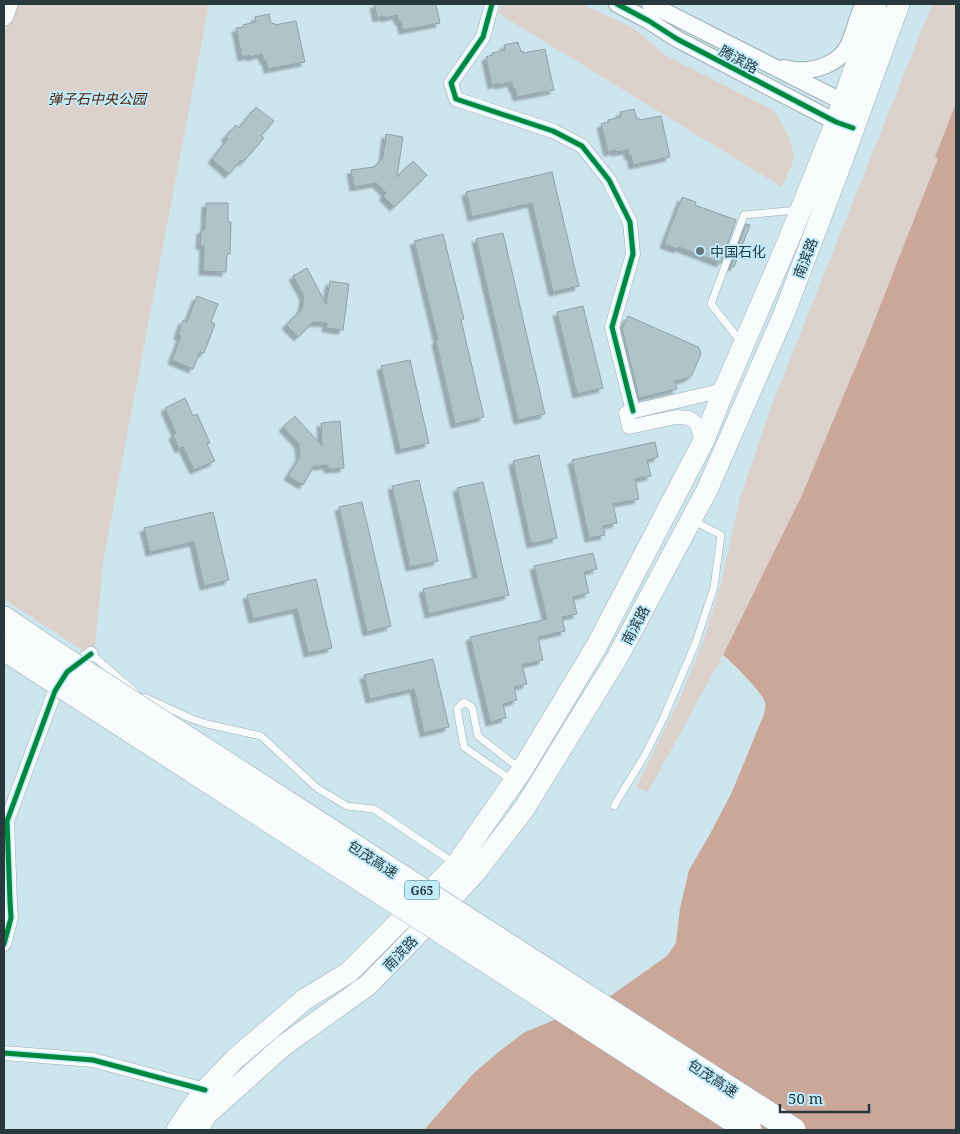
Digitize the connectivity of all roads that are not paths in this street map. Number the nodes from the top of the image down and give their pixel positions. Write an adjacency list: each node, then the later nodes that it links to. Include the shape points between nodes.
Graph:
1 (8, 4): 8 (main road)
2 (492, 4): 14 (street, via 483,37 451,83 456,99 553,131 582,146 608,180 630,222 633,254 612,327)
3 (617, 4): 10 (street, 腾滨路, via 677,39)
4 (650, 4): 9 (street, 腾滨路)
5 (864, 4): 9 (street, via 848,46 839,58 811,70)
6 (876, 4): 10 (main road, 南滨路)
7 (898, 4): 10 (main road, 南滨路)
8 (4, 16)
9 (771, 65): 10 (street, 腾滨路)
10 (848, 115): 11 (main road, 南滨路); 16 (main road, 南滨路, via 784,314)
11 (801, 210): 12 (main road, 南滨路); 12 (lane, via 744,215 711,304)
12 (743, 345): 13 (main road, 南滨路)
13 (724, 390): 14 (street); 15 (main road, 南滨路)
14 (633, 411): 15 (street, via 626,413 629,427 676,417 689,418 696,423)
15 (703, 442): 21 (main road, 南滨路, via 596,646)
16 (691, 520): 22 (lane, via 721,535 714,587 696,642 667,711); 28 (main road, 南滨路, via 607,675 524,809 474,874 368,985 282,1046 207,1114)
17 (4, 619): 20 (highway, 包茂高速 / G65)
18 (4, 648): 20 (highway, 包茂高速 / G65)
19 (91, 654): 23 (lane, via 139,695 192,719 261,736 317,788 347,806 374,809); 24 (street, via 67,672 55,691 7,820 11,918)
20 (45, 661): 29 (highway, 包茂高速 / G65, bridge); 30 (highway, 包茂高速 / G65, bridge)
21 (518, 776): 21 (lane, via 478,736 472,707 464,702 457,709 464,747); 23 (main road, 南滨路)
22 (614, 806)
23 (456, 865): 26 (main road, 南滨路, via 348,973 306,999 236,1058)
24 (4, 944)
25 (4, 1053): 26 (street, via 92,1060)
26 (205, 1090): 27 (main road, 南滨路)
27 (177, 1130)
28 (197, 1130)
29 (749, 1130)
30 (793, 1130)

